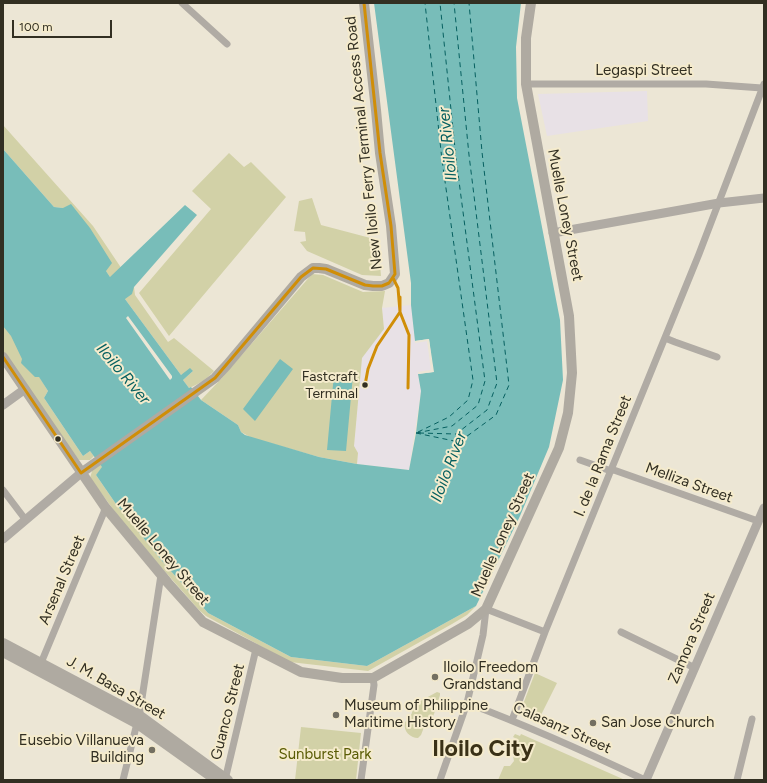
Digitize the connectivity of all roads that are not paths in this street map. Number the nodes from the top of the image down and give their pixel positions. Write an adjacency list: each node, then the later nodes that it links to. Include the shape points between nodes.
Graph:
1 (182, 3): 4 (street)
2 (364, 3): 17 (main road, New Iloilo Ferry Terminal Access Road, via 394,255 393,278 382,286 373,286 326,269 313,268 307,271 214,378)
3 (531, 3): 5 (main road, Muelle Loney Street, via 526,38)
4 (227, 44)
5 (526, 84): 6 (street, Legaspi Street); 9 (main road, Muelle Loney Street)
6 (763, 86): 8 (street, Legaspi Street)
7 (764, 198): 8 (street)
8 (719, 203): 9 (street); 10 (street, I. de la Rama Street)
9 (553, 233): 25 (main road, Muelle Loney Street, via 569,316 572,373 568,413 559,448)
10 (665, 338): 12 (street); 16 (street, I. de la Rama Street)
11 (3, 357): 13 (main road, Muelle Loney Street)
12 (717, 357)
13 (25, 389): 14 (street); 17 (main road, Muelle Loney Street)
14 (3, 405)
15 (580, 460): 16 (street, Melliza Street)
16 (611, 470): 22 (street, Melliza Street); 26 (street, I. de la Rama Street)
17 (81, 473): 19 (main road, Muelle Loney Street); 21 (street)
18 (3, 490): 21 (street)
19 (105, 507): 24 (main road, Muelle Loney Street); 31 (street, Arsenal Street)
20 (764, 508): 22 (street, Zamora Street)
21 (25, 519): 23 (street)
22 (758, 521): 32 (street, Zamora Street)
23 (3, 539)
24 (161, 575): 29 (main road, Muelle Loney Street, via 203,622); 35 (street)
25 (486, 609): 26 (street); 33 (main road, Muelle Loney Street, via 468,624); 34 (street)
26 (545, 632): 37 (street, I. de la Rama Street)
27 (621, 632): 32 (street)
28 (3, 643): 31 (main road, J. M. Basa Street)
29 (256, 650): 33 (main road, Muelle Loney Street, via 302,672 342,678); 39 (street, Guanco Street)
30 (3, 652): 35 (main road, J. M. Basa Street)
31 (41, 664): 35 (main road, J. M. Basa Street)
32 (695, 668): 42 (street, Zamora Street)
33 (373, 678): 40 (street)
34 (467, 703): 37 (street, Calasanz Street); 41 (street)
35 (138, 719): 38 (street); 39 (main road, J. M. Basa Street)
36 (752, 719): 43 (street)
37 (512, 720): 42 (street, Calasanz Street)
38 (123, 780)
39 (223, 780)
40 (361, 780)
41 (440, 780)
42 (646, 780)
43 (737, 780)

